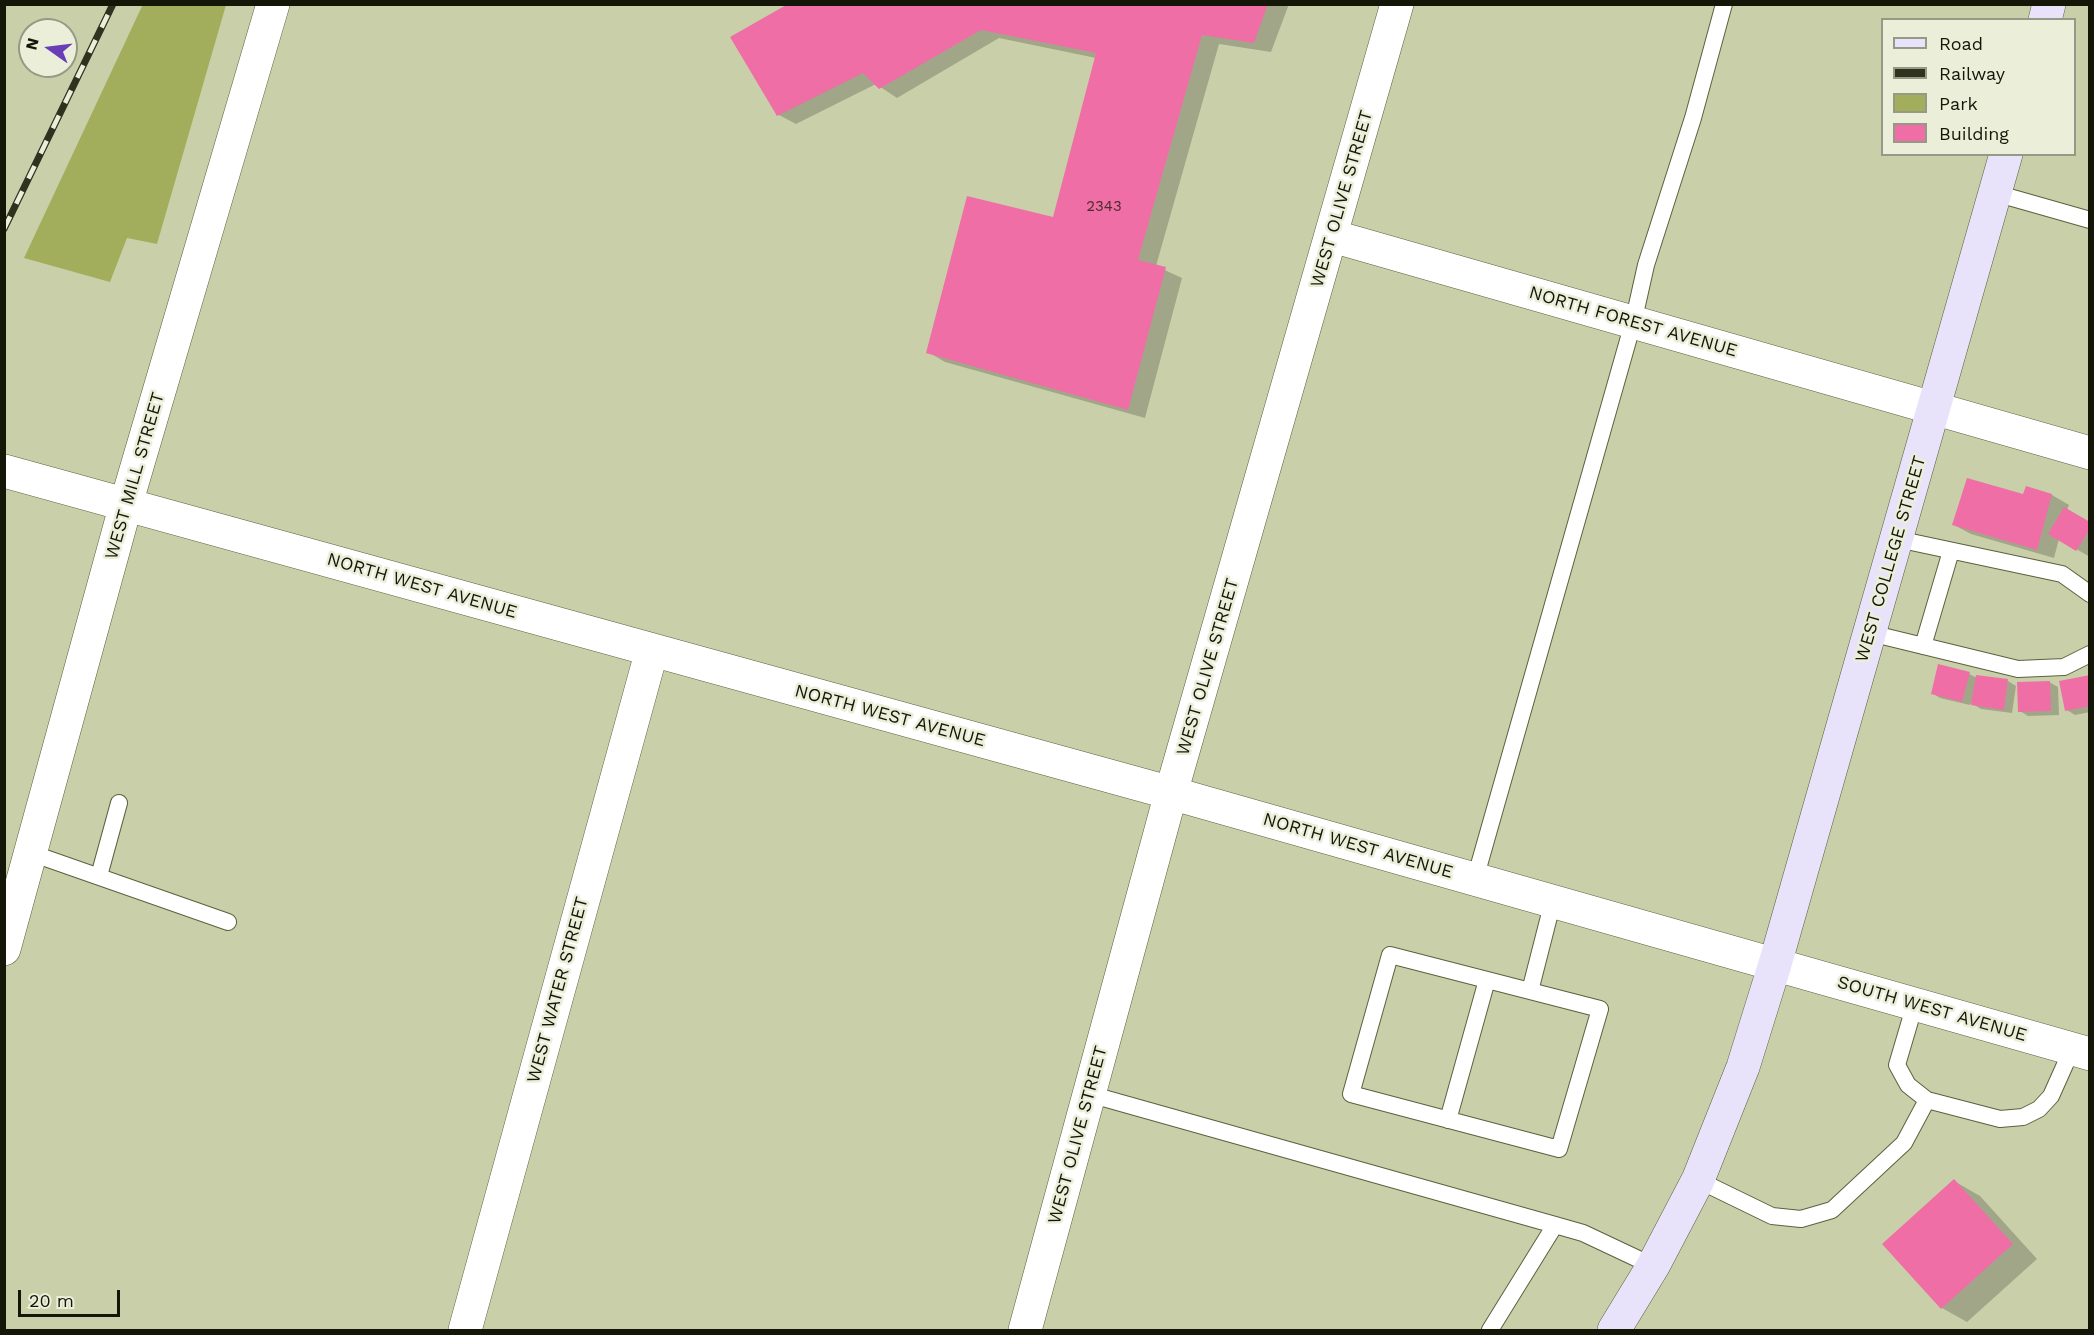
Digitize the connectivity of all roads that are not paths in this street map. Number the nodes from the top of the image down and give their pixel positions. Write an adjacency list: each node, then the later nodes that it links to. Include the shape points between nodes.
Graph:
1 (273, 4): 12 (street, WEST MILL STREET)
2 (1397, 4): 7 (street, WEST OLIVE STREET)
3 (1724, 4): 8 (lane, via 1646,265)
4 (2005, 156): 5 (main road, WEST COLLEGE STREET)
5 (1995, 193): 6 (lane); 9 (main road, WEST COLLEGE STREET)
6 (2090, 220)
7 (1332, 236): 8 (street, NORTH FOREST AVENUE); 20 (street, WEST OLIVE STREET)
8 (1633, 322): 9 (street, NORTH FOREST AVENUE); 24 (lane)
9 (1934, 409): 10 (street, NORTH FOREST AVENUE); 13 (main road, WEST COLLEGE STREET)
10 (2090, 453)
11 (4, 471): 12 (street, NORTH WEST AVENUE)
12 (126, 504): 18 (street, NORTH WEST AVENUE); 22 (street, WEST MILL STREET)
13 (1897, 539): 14 (lane); 16 (main road, WEST COLLEGE STREET)
14 (1951, 550): 15 (lane, via 2062,574); 17 (lane)
15 (2090, 594)
16 (1870, 633): 17 (lane); 28 (main road, WEST COLLEGE STREET)
17 (1923, 646): 19 (lane, via 2018,669 2064,667)
18 (652, 650): 20 (street, NORTH WEST AVENUE); 39 (street, WEST WATER STREET)
19 (2090, 654)
20 (1171, 794): 24 (street, NORTH WEST AVENUE); 33 (street, WEST OLIVE STREET)
21 (119, 803): 23 (lane)
22 (31, 853): 23 (lane); 27 (street, WEST MILL STREET)
23 (99, 876): 26 (lane)
24 (1475, 879): 25 (street, NORTH WEST AVENUE)
25 (1553, 901): 28 (street, NORTH WEST AVENUE); 30 (lane)
26 (228, 922)
27 (4, 949)
28 (1775, 964): 31 (street, SOUTH WEST AVENUE); 36 (main road, WEST COLLEGE STREET, via 1743,1067)
29 (1487, 980): 30 (lane); 35 (lane); 35 (lane, via 1390,955 1351,1094)
30 (1530, 991): 35 (lane, via 1600,1009 1559,1149)
31 (1915, 1004): 32 (street, SOUTH WEST AVENUE); 34 (lane, via 1897,1065 1908,1085)
32 (2081, 1052): 34 (lane, via 2051,1096 2039,1109 2023,1117 2000,1119)
33 (1089, 1094): 37 (lane); 40 (street, WEST OLIVE STREET)
34 (1927, 1100): 36 (lane, via 1904,1143 1832,1210 1801,1219 1772,1216)
35 (1448, 1120)
36 (1698, 1180): 38 (main road, WEST COLLEGE STREET)
37 (1555, 1225): 38 (lane, via 1583,1233); 41 (lane)
38 (1653, 1266): 42 (main road, WEST COLLEGE STREET)
39 (465, 1330)
40 (1025, 1330)
41 (1490, 1330)
42 (1614, 1330)

